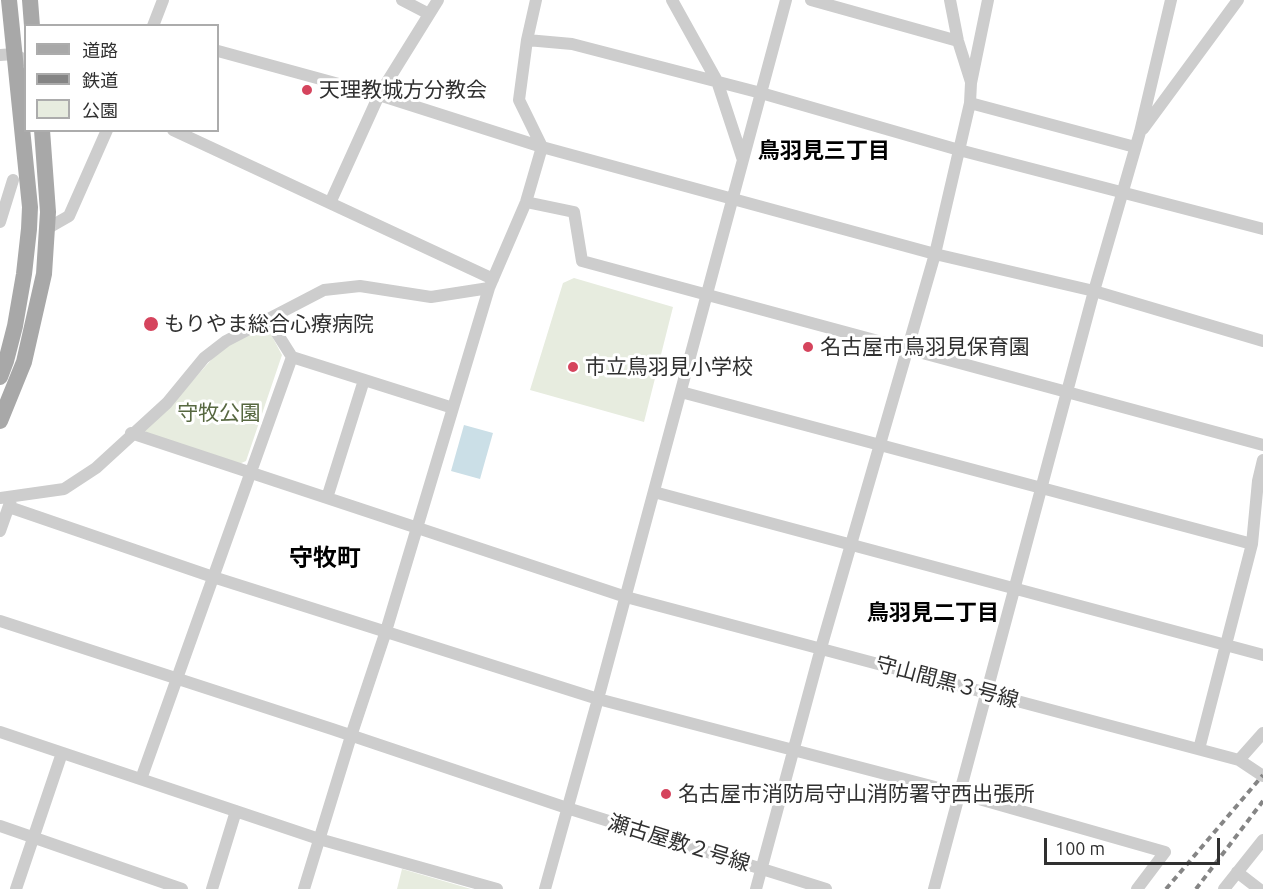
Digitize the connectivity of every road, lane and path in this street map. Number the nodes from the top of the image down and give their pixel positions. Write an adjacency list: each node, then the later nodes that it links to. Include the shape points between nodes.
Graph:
1 (9, 0): 20 (main road)
2 (30, 0): 15 (main road)
3 (163, 0): 16 (street)
4 (402, 0): 14 (street)
5 (438, 0): 14 (street)
6 (536, 0): 17 (street)
7 (672, 0): 21 (street)
8 (786, 0): 23 (street)
9 (811, 0): 18 (street)
10 (950, 0): 18 (street)
11 (988, 0): 22 (street)
12 (1171, 0): 29 (street)
13 (1238, 0): 29 (street)
14 (429, 14): 24 (street)
15 (32, 24)
16 (154, 24)
17 (527, 40): 21 (street, via 572,44); 30 (street, via 519,100)
18 (958, 41): 22 (street)
19 (219, 51): 24 (street)
20 (13, 57): 34 (main road)
21 (717, 81): 23 (street); 33 (street)
22 (971, 83): 25 (street)
23 (761, 93): 32 (street); 33 (street)
24 (379, 94): 30 (street); 39 (street)
25 (970, 103): 31 (street); 32 (street)
26 (42, 132): 41 (main road)
27 (106, 132): 41 (street, via 69,216)
28 (177, 132): 39 (street)
29 (1140, 132): 31 (street)
30 (542, 147): 37 (street); 38 (street)
31 (1135, 147): 36 (street)
32 (959, 150): 36 (street); 43 (street)
33 (743, 160): 37 (street)
34 (20, 179): 35 (street); 40 (street); 51 (main road, via 30,207 29,229 15,326)
35 (0, 182)
36 (1122, 193): 42 (street); 45 (street)
37 (732, 199): 43 (street); 46 (street)
38 (526, 202): 44 (street); 46 (street, via 574,212 582,261)
39 (330, 203): 44 (street)
40 (0, 222)
41 (48, 228): 56 (main road, via 33,328)
42 (1263, 229)
43 (935, 254): 45 (street); 49 (street)
44 (491, 283): 47 (street, via 431,297 360,286 324,290); 55 (street)
45 (1094, 291): 48 (street); 54 (street)
46 (707, 295): 49 (street); 53 (street)
47 (268, 319): 50 (street); 57 (street, via 226,341 204,358 167,403)
48 (1263, 341)
49 (908, 349): 54 (street); 58 (street)
50 (292, 357): 52 (street); 61 (street)
51 (0, 377)
52 (364, 380): 55 (street); 64 (street)
53 (681, 392): 58 (street); 63 (street)
54 (1068, 392): 59 (street); 62 (street)
55 (453, 408): 66 (street)
56 (0, 422)
57 (131, 433): 61 (street, 守山間黒３号線); 65 (street, via 96,468 64,489)
58 (880, 445): 62 (street); 68 (street)
59 (1263, 445)
60 (1263, 460): 69 (street)
61 (250, 473): 64 (street, 守山間黒３号線); 70 (street)
62 (1041, 488): 69 (street); 71 (street)
63 (654, 492): 68 (street); 72 (street)
64 (327, 498): 66 (street, 守山間黒３号線)
65 (7, 500): 67 (street); 70 (street)
66 (417, 528): 72 (street, 守山間黒３号線); 74 (street)
67 (0, 531)
68 (851, 544): 71 (street); 76 (street)
69 (1252, 544): 75 (street)
70 (213, 577): 74 (street); 78 (street)
71 (1014, 588): 75 (street); 79 (street)
72 (626, 597): 76 (street, 守山間黒３号線); 80 (street)
73 (0, 621): 78 (street, 瀬古屋敷２号線)
74 (386, 631): 80 (street); 83 (street)
75 (1226, 645): 77 (street); 84 (street)
76 (821, 648): 79 (street, 守山間黒３号線); 85 (street)
77 (1263, 655)
78 (177, 678): 83 (street, 瀬古屋敷２号線); 89 (street)
79 (986, 692): 84 (street, 守山間黒３号線); 90 (street)
80 (598, 699): 85 (street); 91 (street)
81 (0, 732): 86 (street)
82 (1263, 733): 87 (street)
83 (351, 736): 91 (street, 瀬古屋敷２号線); 95 (street)
84 (1199, 749): 87 (street, 守山間黒３号線)
85 (793, 750): 90 (street); 97 (street)
86 (62, 753): 89 (street); 94 (street)
87 (1239, 760): 88 (street, 守山間黒３号線)
88 (1263, 776)
89 (141, 779): 92 (street)
90 (958, 793): 107 (street); 108 (street, via 1165,852)
91 (567, 808): 97 (street, 瀬古屋敷２号線); 104 (street)
92 (236, 811): 95 (street); 101 (street)
93 (0, 826): 94 (street)
94 (33, 838): 99 (street); 100 (street)
95 (319, 840): 102 (street); 103 (street)
96 (1263, 840): 98 (street)
97 (762, 869): 105 (street); 106 (street, 瀬古屋敷２号線)
98 (1237, 872): 109 (street); 110 (street)
99 (16, 889)
100 (182, 889)
101 (212, 889)
102 (304, 889)
103 (497, 889)
104 (545, 889)
105 (756, 889)
106 (826, 889)
107 (934, 889)
108 (1137, 889)
109 (1224, 889)
110 (1259, 889)

